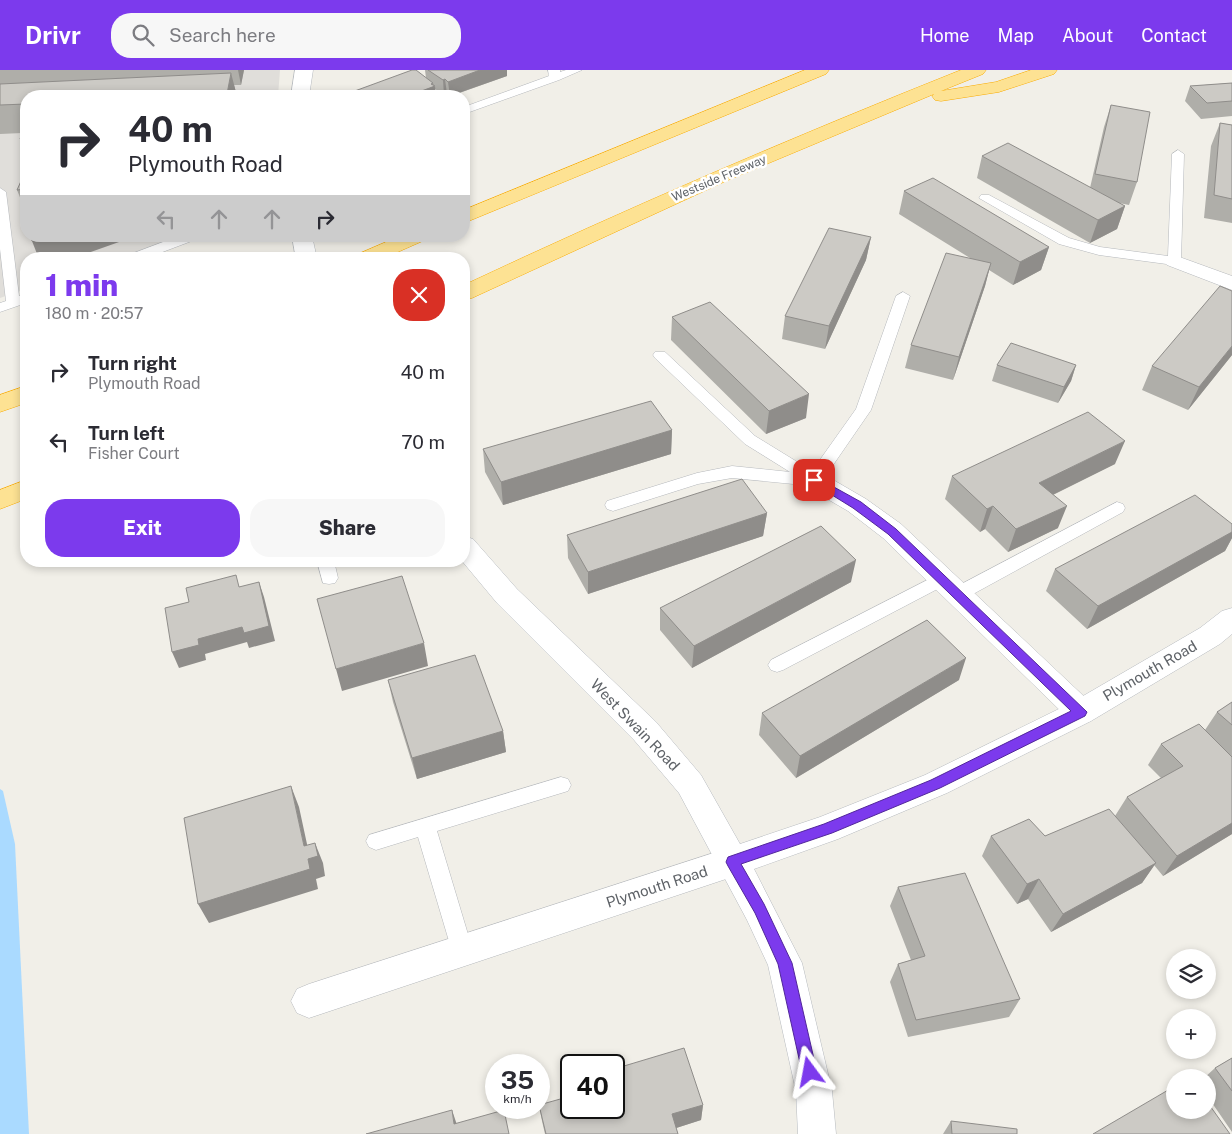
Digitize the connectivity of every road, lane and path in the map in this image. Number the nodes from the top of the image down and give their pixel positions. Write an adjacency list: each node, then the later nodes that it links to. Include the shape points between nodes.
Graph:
1 (304, 70): 7 (street)
2 (576, 70): 6 (lane)
3 (820, 70): 13 (highway)
4 (977, 70): 8 (highway, Westside Freeway)
5 (1048, 70): 8 (highway, via 999,87)
6 (554, 74): 9 (lane)
7 (301, 90)
8 (895, 102): 20 (highway, Westside Freeway, via 636,214)
9 (470, 109)
10 (1178, 154): 18 (lane)
11 (0, 192): 22 (lane)
12 (985, 198): 18 (lane, via 1064,241)
13 (470, 215)
14 (176, 242): 16 (lane)
15 (405, 242): 17 (highway)
16 (150, 252)
17 (380, 252)
18 (1174, 262): 19 (street)
19 (1232, 284)
20 (470, 291)
21 (903, 296): 26 (lane, via 863,410)
22 (13, 303)
23 (660, 355): 26 (lane, via 750,440)
24 (20, 396): 25 (highway)
25 (0, 404)
26 (814, 480): 29 (lane, via 732,472 697,479); 34 (street, via 857,505 892,531)
27 (20, 491): 28 (highway)
28 (0, 500)
29 (613, 505)
30 (1117, 508): 34 (lane)
31 (470, 553): 41 (street, West Swain Road, via 513,602 651,739 690,784)
32 (326, 567): 33 (lane)
33 (329, 578)
34 (950, 586): 36 (lane); 37 (street)
35 (1232, 619): 37 (street, Plymouth Road, via 1210,636)
36 (777, 665)
37 (1081, 712): 41 (street, Plymouth Road, via 936,784 827,829)
38 (561, 785): 39 (lane)
39 (425, 826): 40 (lane); 42 (lane)
40 (376, 841)
41 (732, 862): 42 (street, Plymouth Road); 44 (street, West Swain Road, via 785,963 814,1091)
42 (462, 951): 43 (street, Plymouth Road)
43 (309, 1001)
44 (817, 1134)

